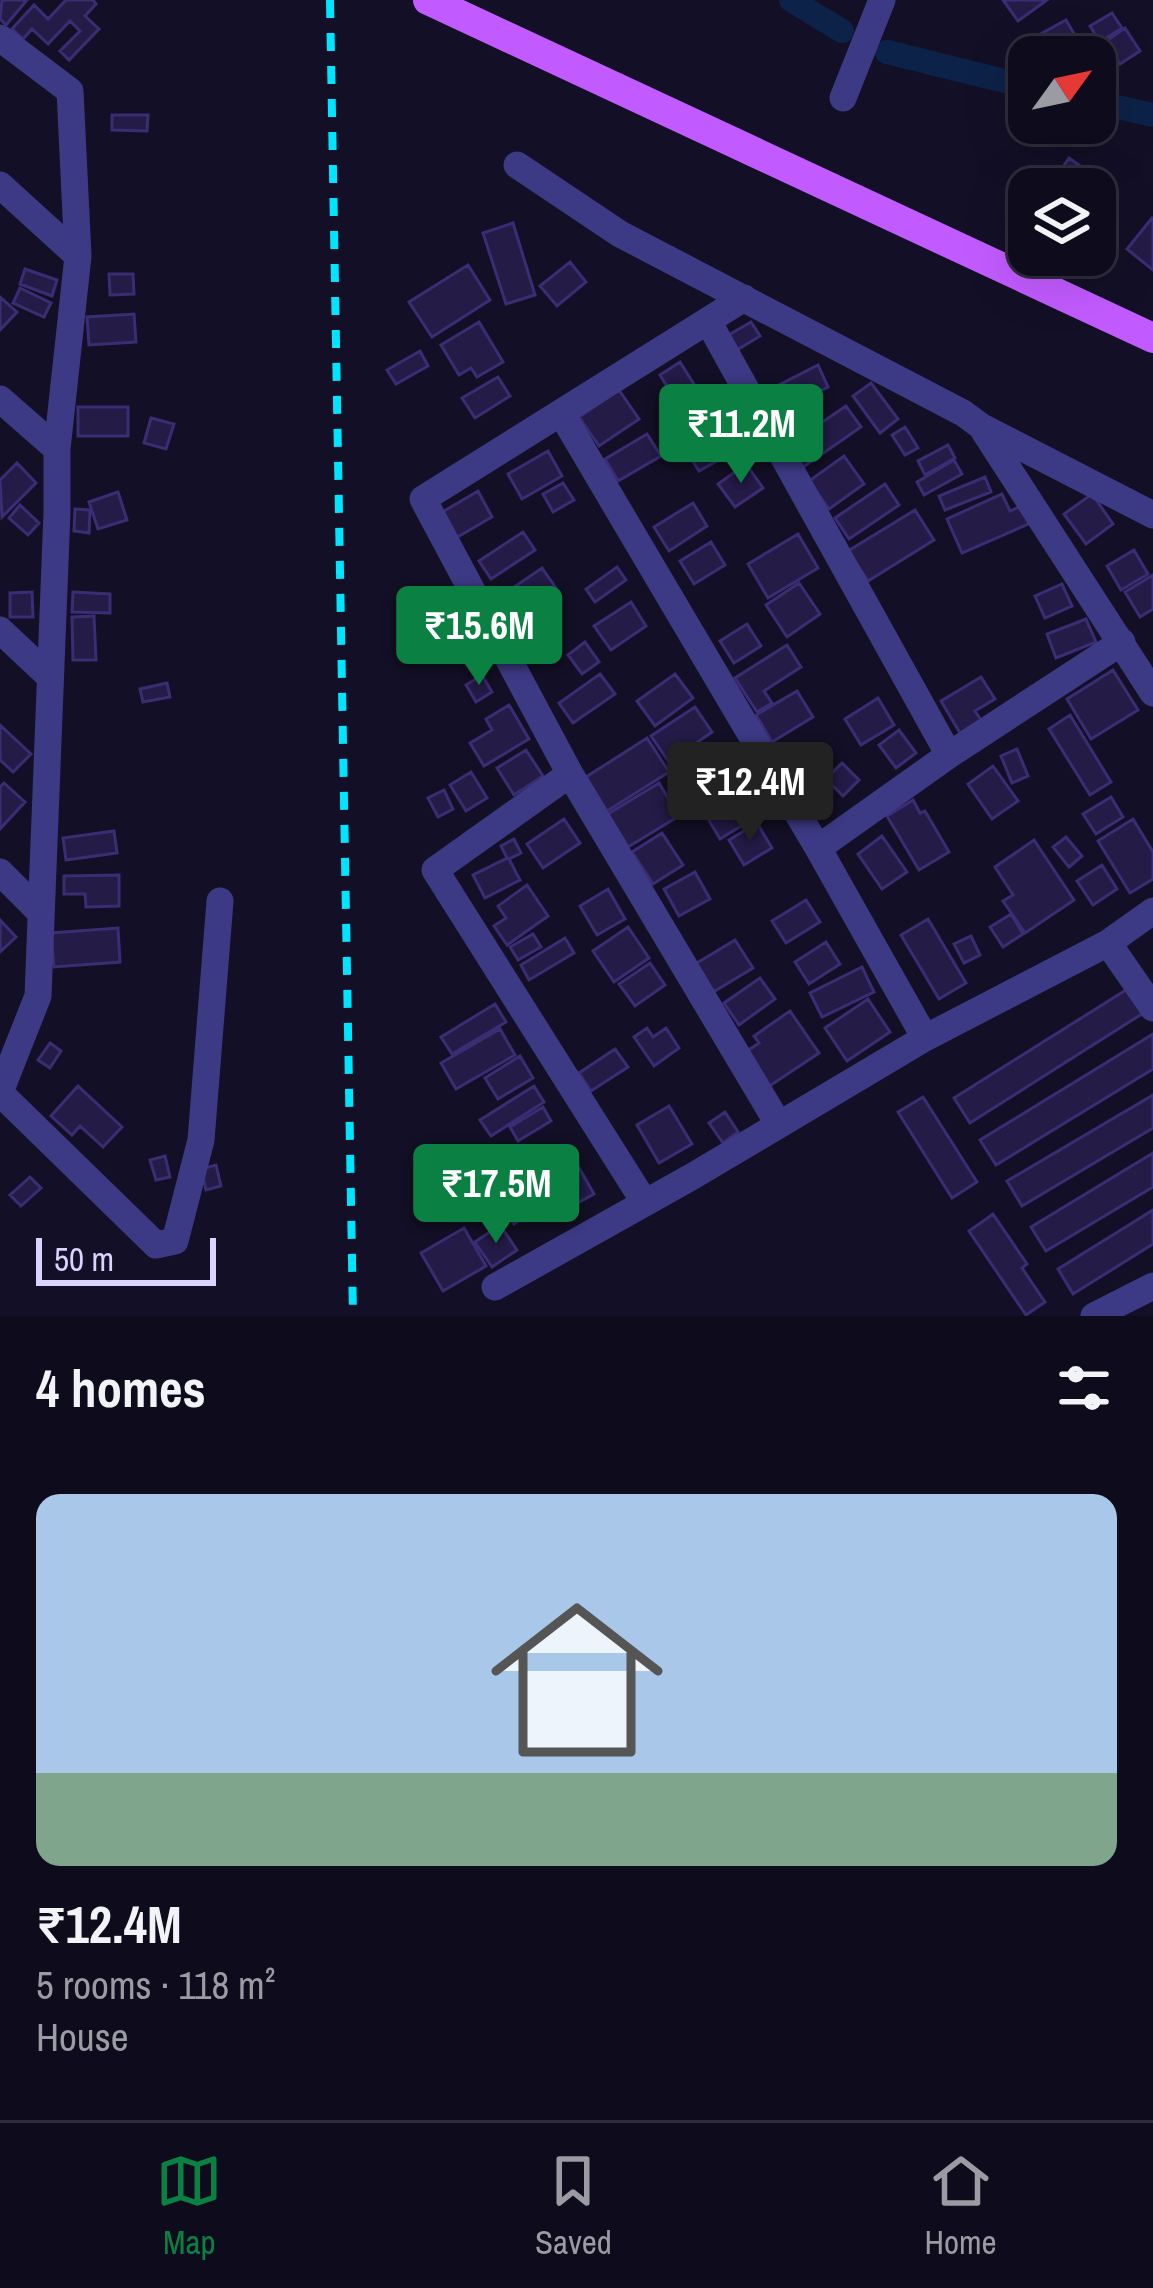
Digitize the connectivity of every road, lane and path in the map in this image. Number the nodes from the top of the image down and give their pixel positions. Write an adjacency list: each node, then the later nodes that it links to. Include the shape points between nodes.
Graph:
1 (428, 0): 10 (main road)
2 (882, 0): 4 (street)
3 (0, 38): 7 (street, via 70,91)
4 (843, 98)
5 (518, 165): 8 (street, via 620,234)
6 (0, 184): 7 (street)
7 (78, 256): 14 (street)
8 (744, 298): 9 (street); 13 (street)
9 (708, 321): 12 (street); 20 (street)
10 (1153, 338)
11 (0, 399): 14 (street)
12 (561, 413): 21 (street, via 423,499); 22 (street)
13 (982, 427): 15 (street); 17 (street)
14 (57, 449): 18 (street)
15 (1153, 515)
16 (0, 630): 18 (street)
17 (1121, 642): 19 (street); 20 (street)
18 (50, 677): 26 (street)
19 (1153, 693)
20 (950, 755): 22 (street)
21 (570, 773): 31 (street); 32 (street, via 435,870)
22 (818, 848): 29 (street)
23 (0, 872): 26 (street)
24 (220, 901): 30 (street, via 201,1140 175,1241 157,1245)
25 (1153, 911): 27 (street)
26 (41, 913): 30 (street, via 38,996)
27 (1108, 943): 28 (street); 29 (street)
28 (1153, 1008)
29 (925, 1038): 31 (street)
30 (0, 1093)
31 (778, 1125): 32 (street)
32 (645, 1203): 34 (street)
33 (1153, 1286): 35 (street)
34 (495, 1287)
35 (1094, 1316)

